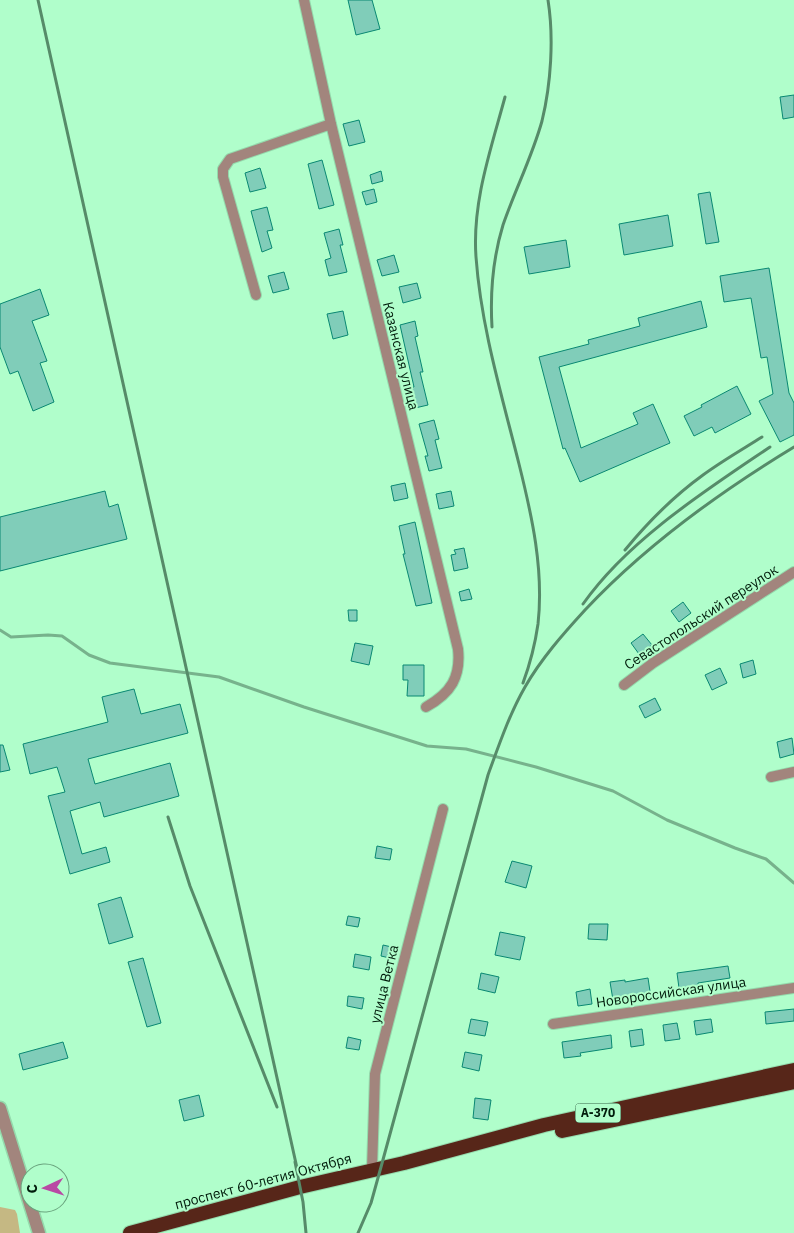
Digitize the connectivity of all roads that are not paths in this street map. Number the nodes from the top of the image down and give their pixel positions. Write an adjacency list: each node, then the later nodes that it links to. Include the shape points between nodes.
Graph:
1 (304, 0): 2 (street, Казанская улица)
2 (331, 124): 3 (street, via 230,159 223,169); 6 (street, Казанская улица, via 458,648 459,660 448,691)
3 (256, 295)
4 (794, 572): 5 (street, Севастопольский переулок)
5 (624, 685)
6 (426, 707)
7 (794, 772): 8 (street)
8 (771, 778)
9 (443, 808): 16 (street, улица Ветка, via 375,1074)
10 (794, 988): 11 (street, Новороссийская улица)
11 (552, 1024)
12 (794, 1070): 15 (highway, проспект 60-летия Октября / А-370, via 544,1125)
13 (794, 1082): 15 (highway, проспект 60-летия Октября / А-370, via 442,1158)
14 (0, 1108): 17 (street)
15 (404, 1162): 16 (highway, проспект 60-летия Октября / А-370)
16 (372, 1169): 18 (highway, проспект 60-летия Октября / А-370)
17 (39, 1233)
18 (130, 1233)

